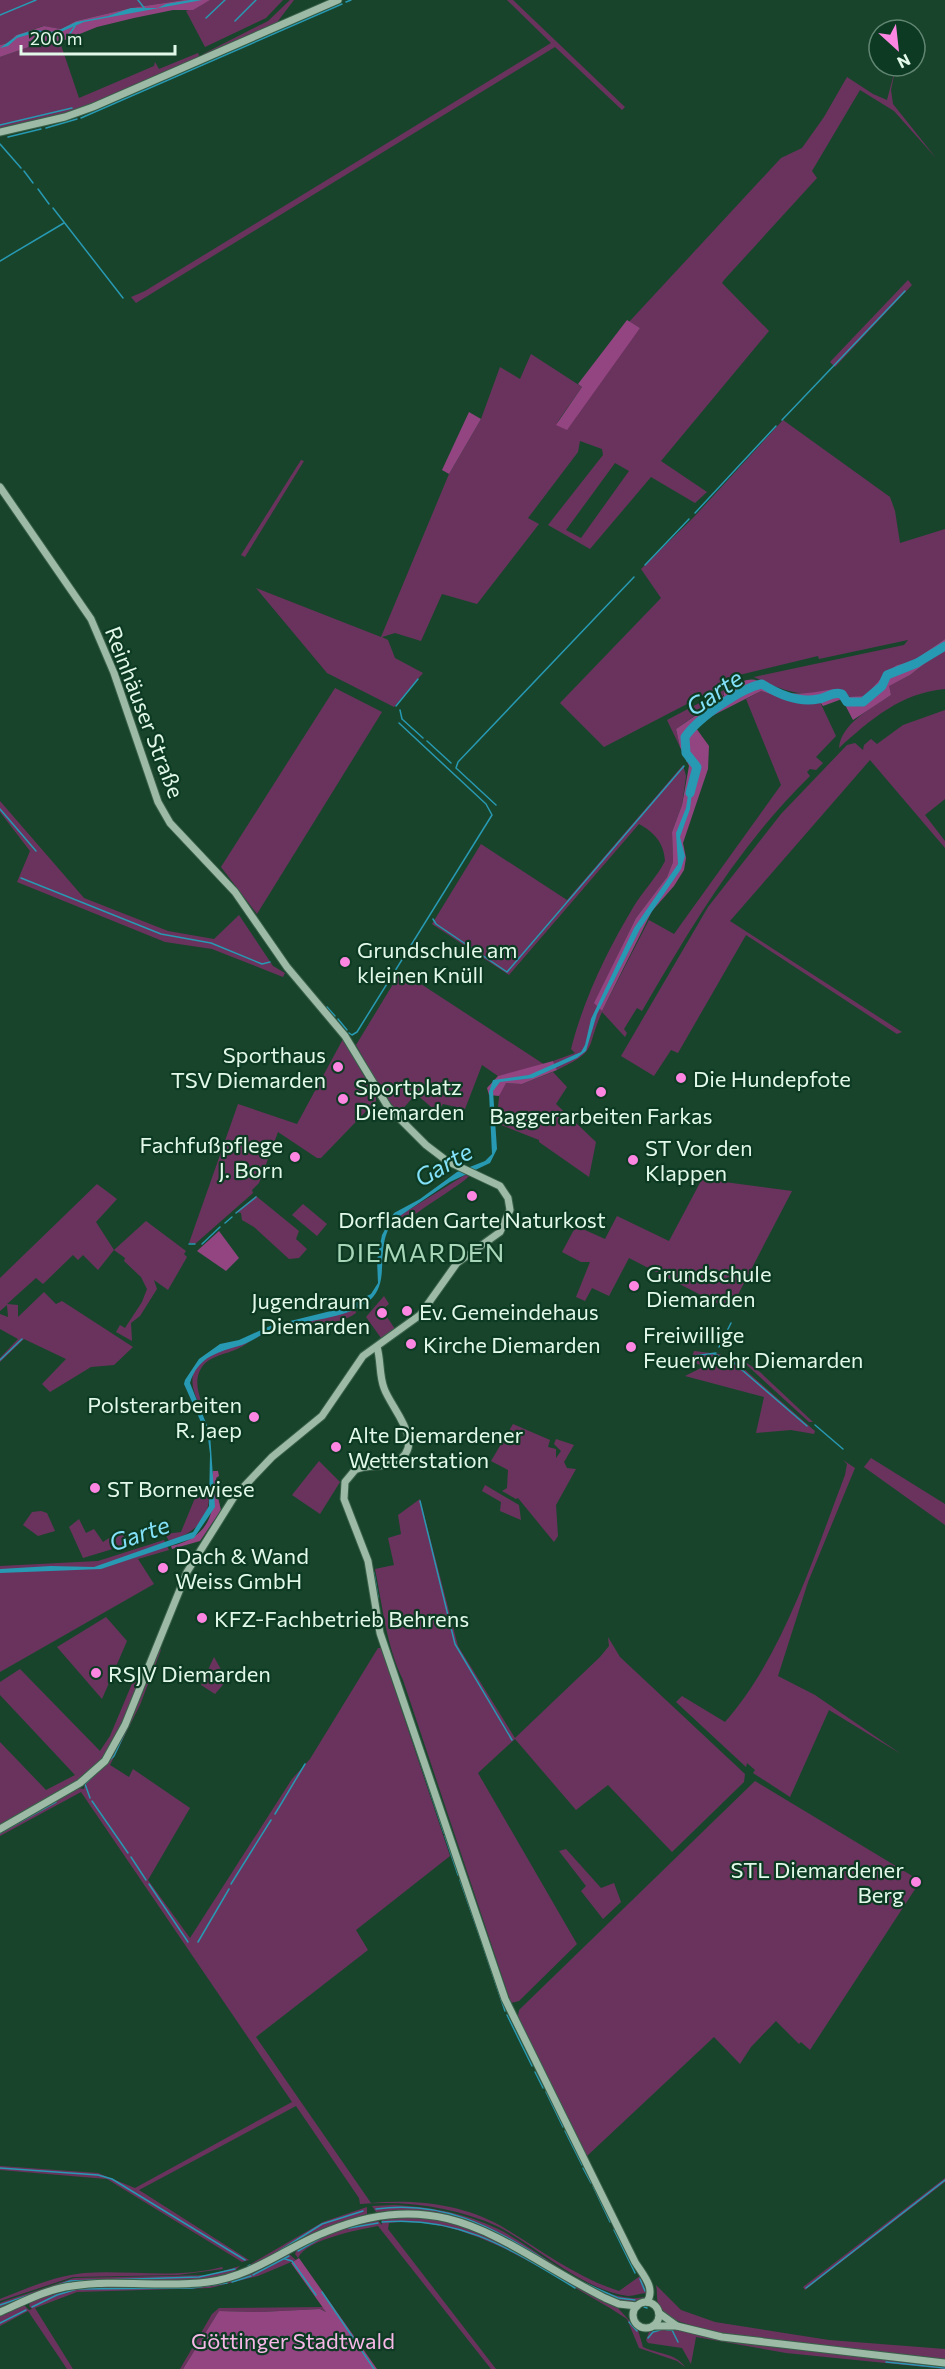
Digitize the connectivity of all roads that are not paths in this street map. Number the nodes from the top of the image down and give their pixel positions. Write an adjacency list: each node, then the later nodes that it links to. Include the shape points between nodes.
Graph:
1 (338, 0): 2 (street, via 93,107)
2 (0, 132)
3 (0, 487): 4 (street, Reinhäuser Straße, via 91,619 112,665 155,795 165,814 235,892 268,940 276,959 345,1036 388,1107 426,1145 457,1167 489,1178 503,1188 510,1203 509,1218 496,1236 457,1263 416,1320)
4 (377, 1347): 5 (street, via 358,1361 322,1416 267,1461 231,1502 187,1572 117,1743 89,1776); 6 (street, via 383,1385 405,1425 408,1444 394,1463 355,1470 345,1482 343,1495 368,1561 379,1630 510,2011)
5 (0, 1829)
6 (644, 2275): 7 (street, via 651,2291); 10 (street, via 653,2287)
7 (647, 2302): 9 (street); 10 (street)
8 (619, 2304): 9 (street); 11 (street, via 483,2229 445,2218 405,2214 374,2217 334,2228 266,2265 229,2278 192,2284 71,2286); 12 (street)
9 (638, 2306): 12 (street)
10 (657, 2310): 13 (street); 14 (street)
11 (0, 2312)
12 (634, 2317): 13 (street, via 642,2328)
13 (654, 2326): 14 (street)
14 (677, 2326): 15 (street, via 771,2345)
15 (945, 2363)

